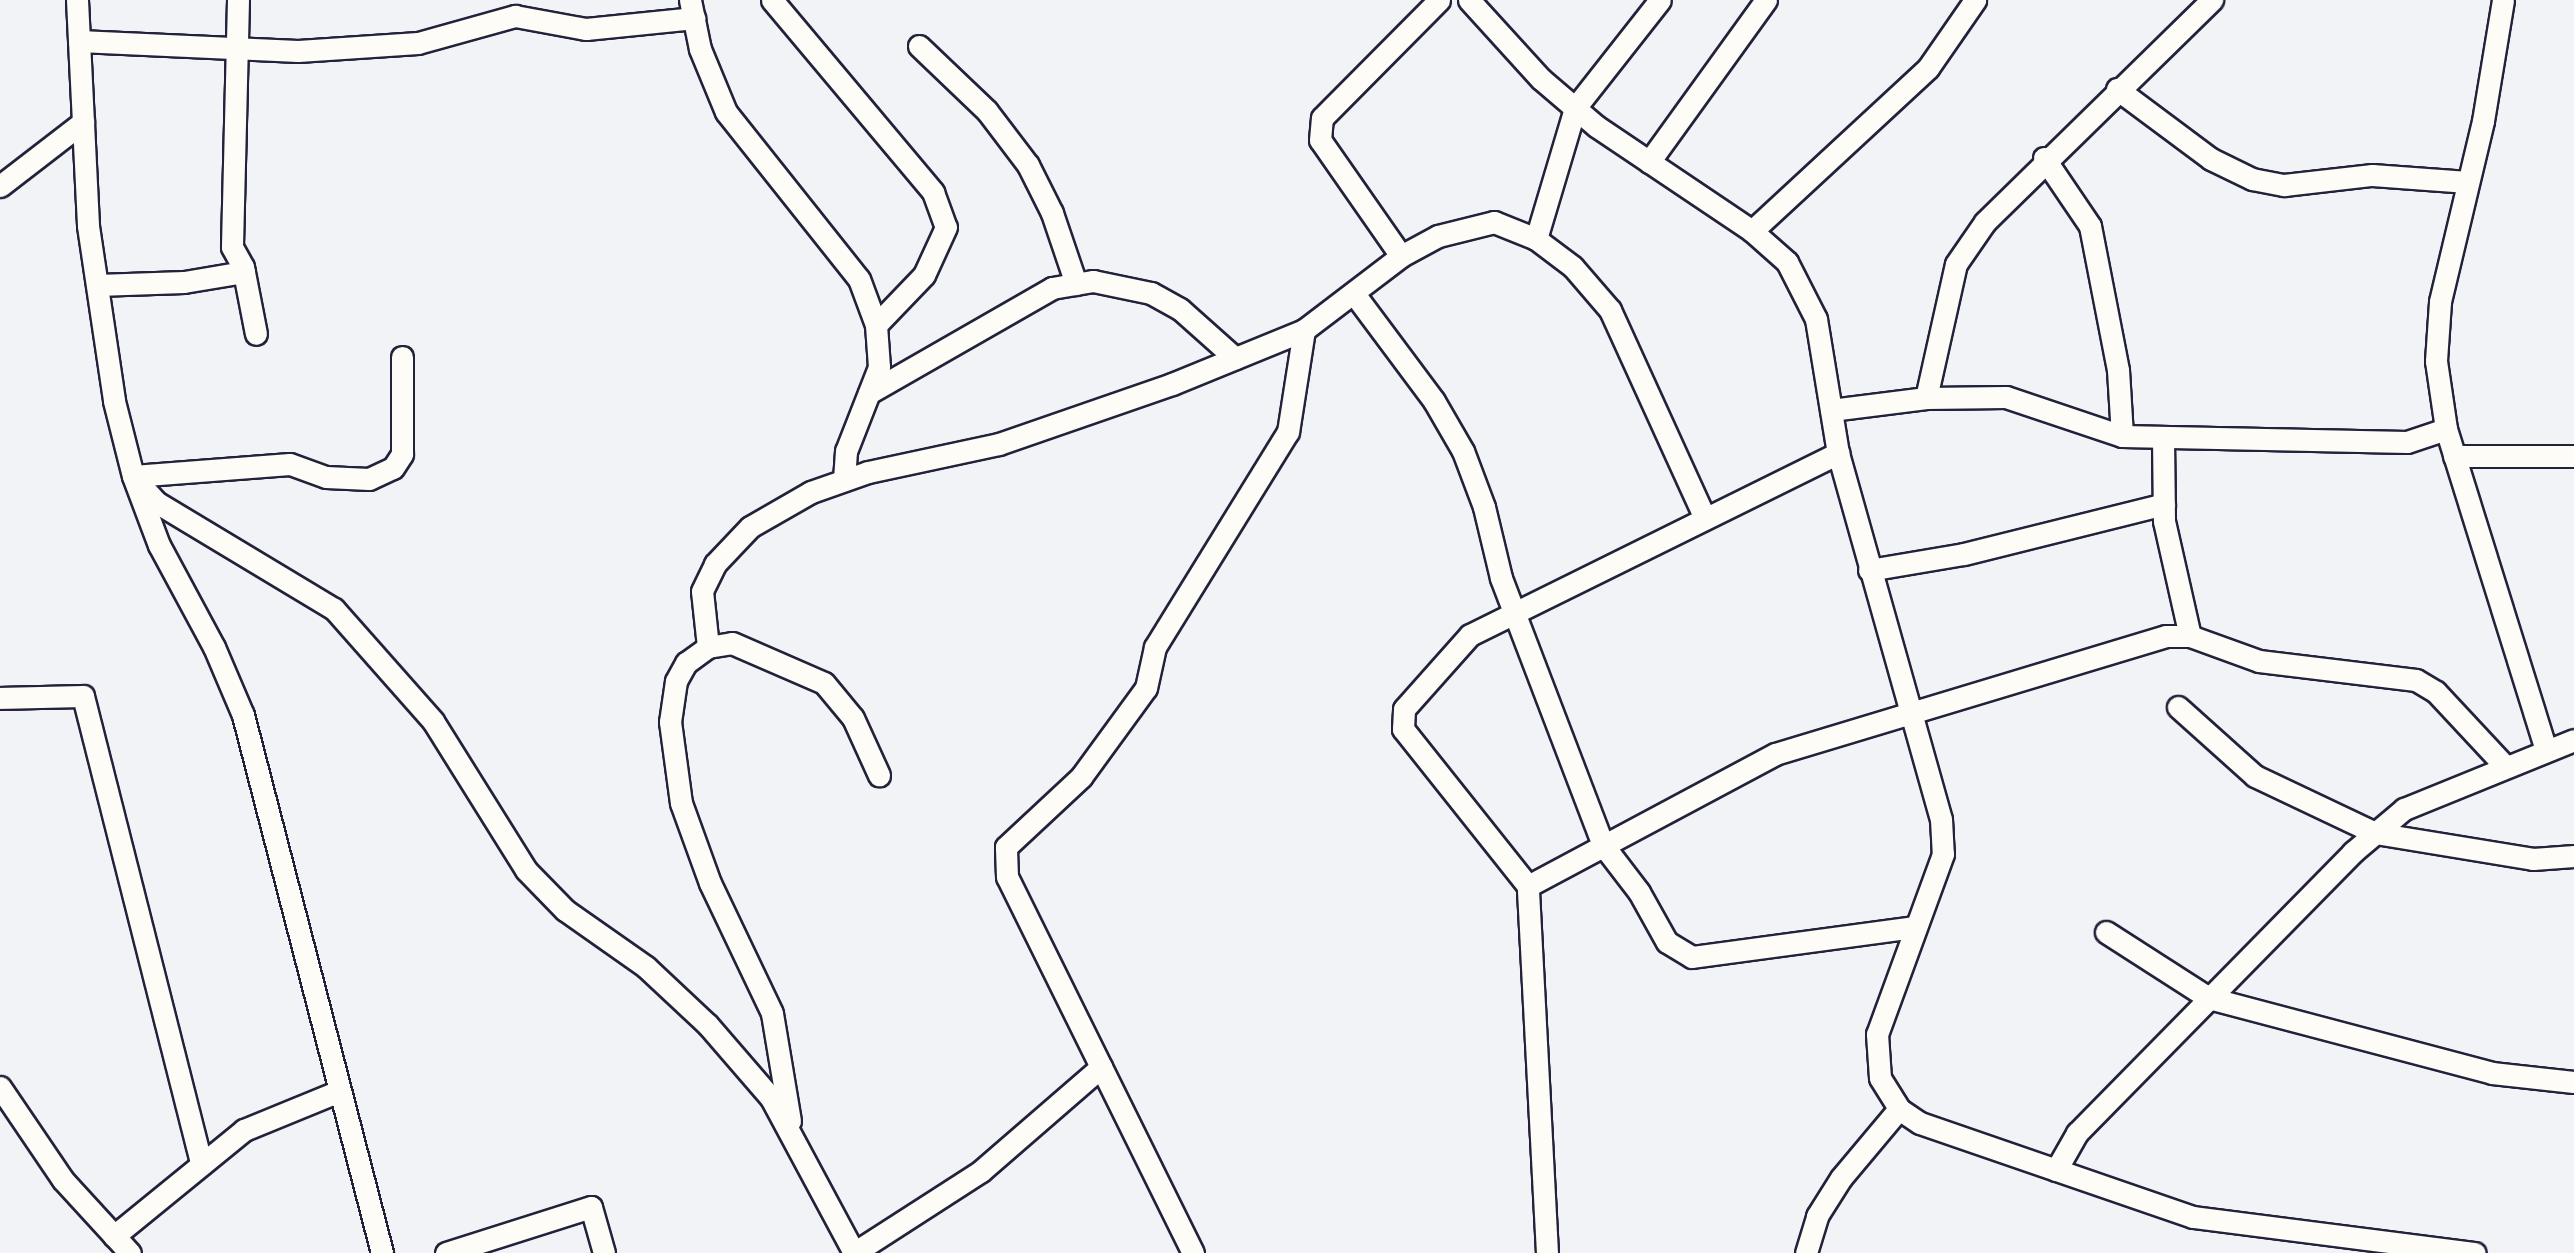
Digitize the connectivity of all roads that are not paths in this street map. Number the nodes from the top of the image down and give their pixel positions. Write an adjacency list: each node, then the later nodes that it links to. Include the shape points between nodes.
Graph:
1 (77, 0): 12 (street)
2 (238, 0): 14 (street)
3 (772, 0): 29 (street, via 933,192 946,227 924,275)
4 (1439, 0): 24 (street, via 1322,118 1320,140)
5 (1469, 0): 16 (street, via 1541,79)
6 (1660, 0): 16 (street)
7 (1766, 0): 19 (street)
8 (1975, 0): 22 (street, via 1928,68)
9 (2212, 0): 15 (street)
10 (2503, 0): 20 (street)
11 (692, 9): 14 (street, via 586,29 515,16 418,43); 29 (street, via 726,112 859,279)
12 (79, 41): 14 (street); 17 (street)
13 (919, 46): 26 (street, via 987,111 1028,165 1052,213)
14 (235, 48): 25 (street, via 232,247)
15 (2117, 89): 18 (street); 20 (street, via 2211,159 2252,179 2284,185 2372,175)
16 (1575, 108): 19 (street); 23 (street)
17 (83, 122): 21 (street); 27 (street)
18 (2044, 158): 35 (street, via 1985,222 1956,264); 38 (street, via 2090,226 2118,370)
19 (1649, 162): 22 (street)
20 (2468, 182): 37 (street, via 2441,302 2436,361)
21 (0, 186)
22 (1752, 231): 36 (street, via 1787,262 1816,318)
23 (1536, 239): 24 (street, via 1494,222 1438,236); 46 (street, via 1573,267 1610,310)
24 (1401, 257): 28 (street)
25 (244, 272): 27 (street, via 184,282); 31 (street)
26 (1076, 284): 33 (street, via 1093,281 1151,293 1180,309); 34 (street, via 1052,288)
27 (97, 285): 43 (street, via 114,401)
28 (1355, 295): 30 (street); 48 (street, via 1434,401 1463,451)
29 (876, 325): 34 (street, via 879,367)
30 (1304, 330): 33 (street); 65 (street, via 1288,432 1155,647 1146,688 1081,777 1006,847 1007,877)
31 (256, 334)
32 (402, 357): 43 (street, via 402,454 393,468 369,479 326,477 290,464)
33 (1235, 358): 44 (street, via 999,444)
34 (869, 393): 44 (street, via 846,451)
35 (1926, 398): 36 (street); 38 (street, via 2006,397)
36 (1831, 410): 40 (street)
37 (2446, 429): 39 (street, via 2407,442); 41 (street)
38 (2122, 436): 39 (street)
39 (2163, 438): 45 (street)
40 (1838, 453): 46 (street); 47 (street)
41 (2454, 456): 42 (street); 55 (street)
42 (2574, 456)
43 (133, 476): 68 (street, via 159,545 214,648 243,715); 70 (street, via 156,502 334,609 433,721 526,870 565,910 646,967 708,1025 771,1098)
44 (844, 480): 50 (street, via 750,527 715,564 702,591)
45 (2164, 504): 47 (street, via 1964,554); 49 (street)
46 (1705, 518): 48 (street)
47 (1869, 570): 53 (street)
48 (1513, 611): 59 (street); 61 (street, via 1470,635 1404,709 1403,729)
49 (2190, 636): 53 (street, via 2166,636); 56 (street, via 2259,661 2416,680 2436,692)
50 (708, 647): 57 (street, via 732,643 824,683 853,718); 70 (street, via 686,663 676,681 670,722 681,803 710,883 772,1013)
51 (0, 698): 71 (street, via 83,696)
52 (2178, 707): 58 (street, via 2255,776)
53 (1911, 711): 59 (street, via 1775,754); 62 (street, via 1941,819 1942,855)
54 (2574, 740): 55 (street)
55 (2546, 750): 56 (street)
56 (2505, 766): 58 (street, via 2404,809)
57 (879, 775)
58 (2375, 833): 60 (street, via 2533,859); 64 (street)
59 (1603, 845): 61 (street); 62 (street, via 1639,892 1667,942 1692,957)
60 (2574, 856)
61 (1528, 886): 80 (street)
62 (1914, 927): 69 (street, via 1877,1034 1880,1078)
63 (2106, 932): 64 (street)
64 (2209, 998): 66 (street, via 2492,1073); 72 (street, via 2077,1133)
65 (1101, 1067): 78 (street, via 981,1171); 79 (street)
66 (2574, 1082)
67 (0, 1087): 73 (street, via 63,1180)
68 (338, 1091): 71 (street, via 244,1130); 75 (street)
69 (1899, 1108): 72 (street, via 1920,1124); 81 (street, via 1841,1178 1817,1216)
70 (792, 1134): 78 (street)
71 (201, 1164): 73 (street)
72 (2056, 1170): 82 (street, via 2193,1216)
73 (114, 1236): 74 (street)
74 (130, 1253)
75 (382, 1253)
76 (446, 1253): 77 (street, via 591,1207)
77 (604, 1253)
78 (854, 1253)
79 (1193, 1253)
80 (1547, 1253)
81 (1806, 1253)
82 (2475, 1253)

